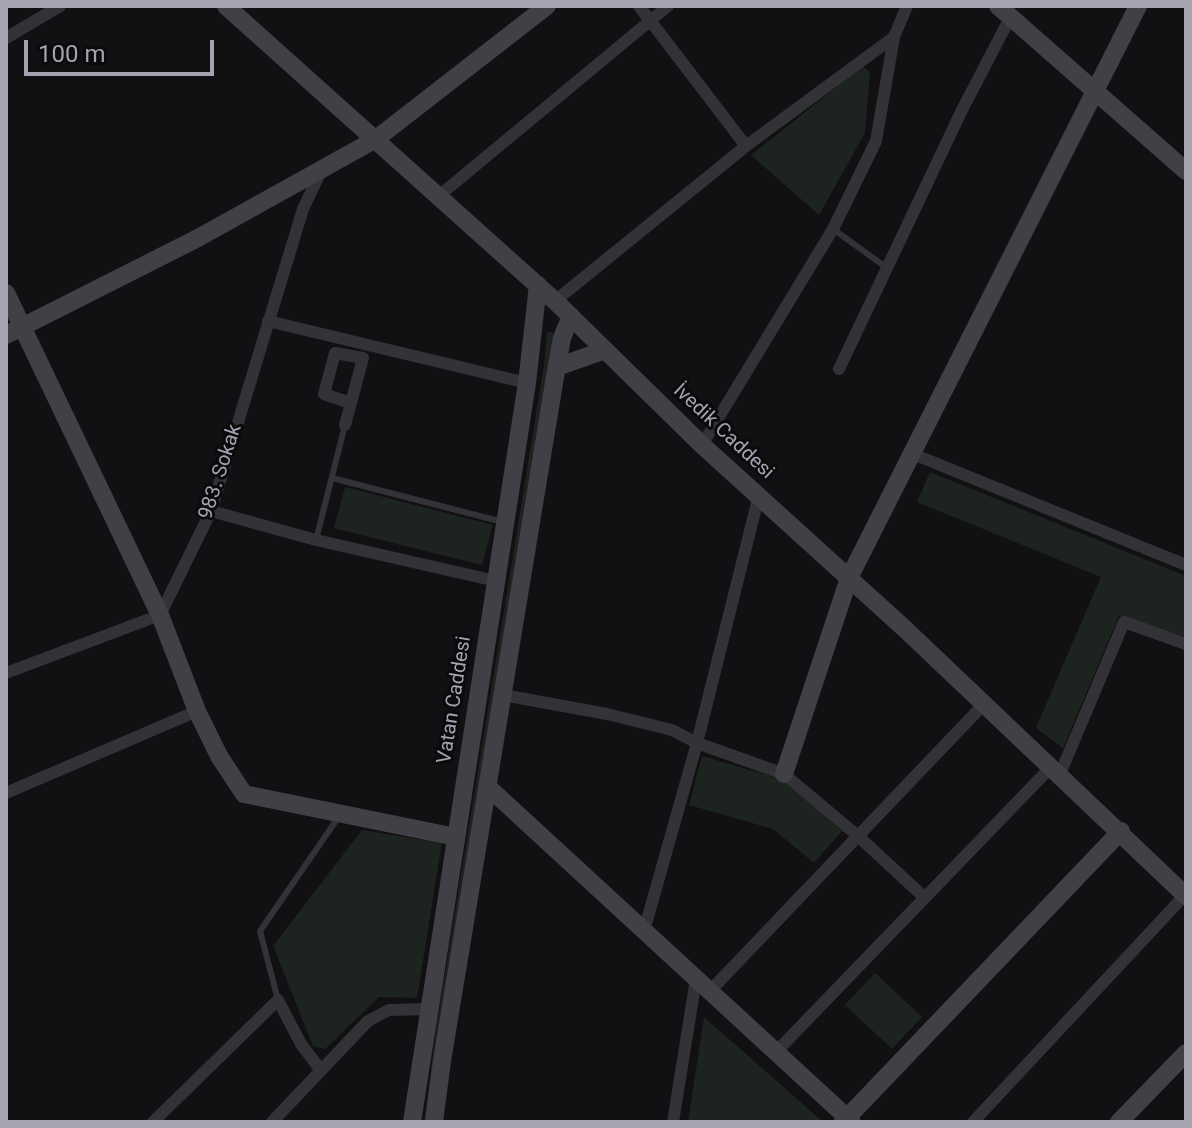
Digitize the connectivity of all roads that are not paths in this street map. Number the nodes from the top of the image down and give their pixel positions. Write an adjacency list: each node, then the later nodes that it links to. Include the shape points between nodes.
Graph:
1 (60, 6): 11 (street)
2 (226, 6): 13 (street, İvedik Caddesi)
3 (547, 6): 13 (street)
4 (639, 6): 9 (street)
5 (668, 6): 9 (street)
6 (907, 6): 10 (street)
7 (1138, 6): 12 (street)
8 (1009, 9): 12 (street); 19 (street)
9 (649, 21): 14 (street); 17 (street)
10 (894, 37): 14 (street); 18 (street, via 876,141)
11 (6, 38)
12 (1097, 91): 16 (street); 33 (street)
13 (376, 139): 15 (street); 17 (street, İvedik Caddesi)
14 (746, 146): 22 (street)
15 (323, 168): 24 (street, 983. Sokak, via 303,209); 25 (street)
16 (1186, 171)
17 (440, 195): 20 (street, İvedik Caddesi)
18 (833, 229): 19 (lane); 32 (street)
19 (887, 268): 28 (street)
20 (538, 285): 22 (street, İvedik Caddesi); 29 (street, Vatan Caddesi)
21 (6, 293): 25 (street)
22 (555, 301): 23 (street, İvedik Caddesi)
23 (571, 316): 26 (street, İvedik Caddesi); 27 (street)
24 (268, 321): 29 (street); 36 (street, 983. Sokak)
25 (14, 330): 42 (street)
26 (605, 350): 27 (street); 32 (street, İvedik Caddesi)
27 (557, 367): 45 (street)
28 (839, 369)
29 (527, 383): 37 (street, Vatan Caddesi)
30 (351, 403): 31 (street)
31 (345, 425): 34 (lane)
32 (702, 445): 35 (street, İvedik Caddesi)
33 (913, 454): 39 (street); 40 (street)
34 (332, 478): 37 (lane); 38 (lane)
35 (759, 495): 40 (street, İvedik Caddesi); 48 (street)
36 (211, 511): 38 (street); 42 (street, 983. Sokak)
37 (505, 522): 41 (street, Vatan Caddesi)
38 (316, 540): 41 (street)
39 (1186, 565)
40 (849, 578): 46 (street, İvedik Caddesi); 50 (street)
41 (496, 581): 56 (street, Vatan Caddesi)
42 (160, 615): 44 (street); 47 (street)
43 (1186, 644): 49 (street, via 1124,622)
44 (6, 673)
45 (503, 695): 48 (street, via 672,730); 51 (street)
46 (985, 703): 49 (street, İvedik Caddesi); 55 (street)
47 (197, 711): 52 (street); 53 (street, via 244,794)
48 (697, 743): 50 (street); 59 (street)
49 (1056, 770): 54 (street, İvedik Caddesi); 58 (street)
50 (784, 774): 55 (street)
51 (488, 787): 59 (street); 70 (street)
52 (6, 793)
53 (341, 814): 56 (street); 61 (lane, via 260,931)
54 (1121, 831): 57 (street, İvedik Caddesi); 66 (street)
55 (858, 836): 58 (street); 60 (street)
56 (456, 837): 62 (street, Vatan Caddesi)
57 (1186, 895): 72 (street)
58 (925, 898): 63 (street)
59 (644, 931): 60 (street)
60 (703, 985): 63 (street); 71 (street)
61 (278, 1000): 65 (street); 67 (street)
62 (429, 1009): 65 (street, via 377,1015); 69 (street, Vatan Caddesi)
63 (776, 1052): 66 (street)
64 (1186, 1053): 73 (street)
65 (320, 1069): 68 (street)
66 (847, 1120)
67 (153, 1122)
68 (272, 1122)
69 (412, 1122)
70 (434, 1122)
71 (673, 1122)
72 (973, 1122)
73 (1119, 1122)

